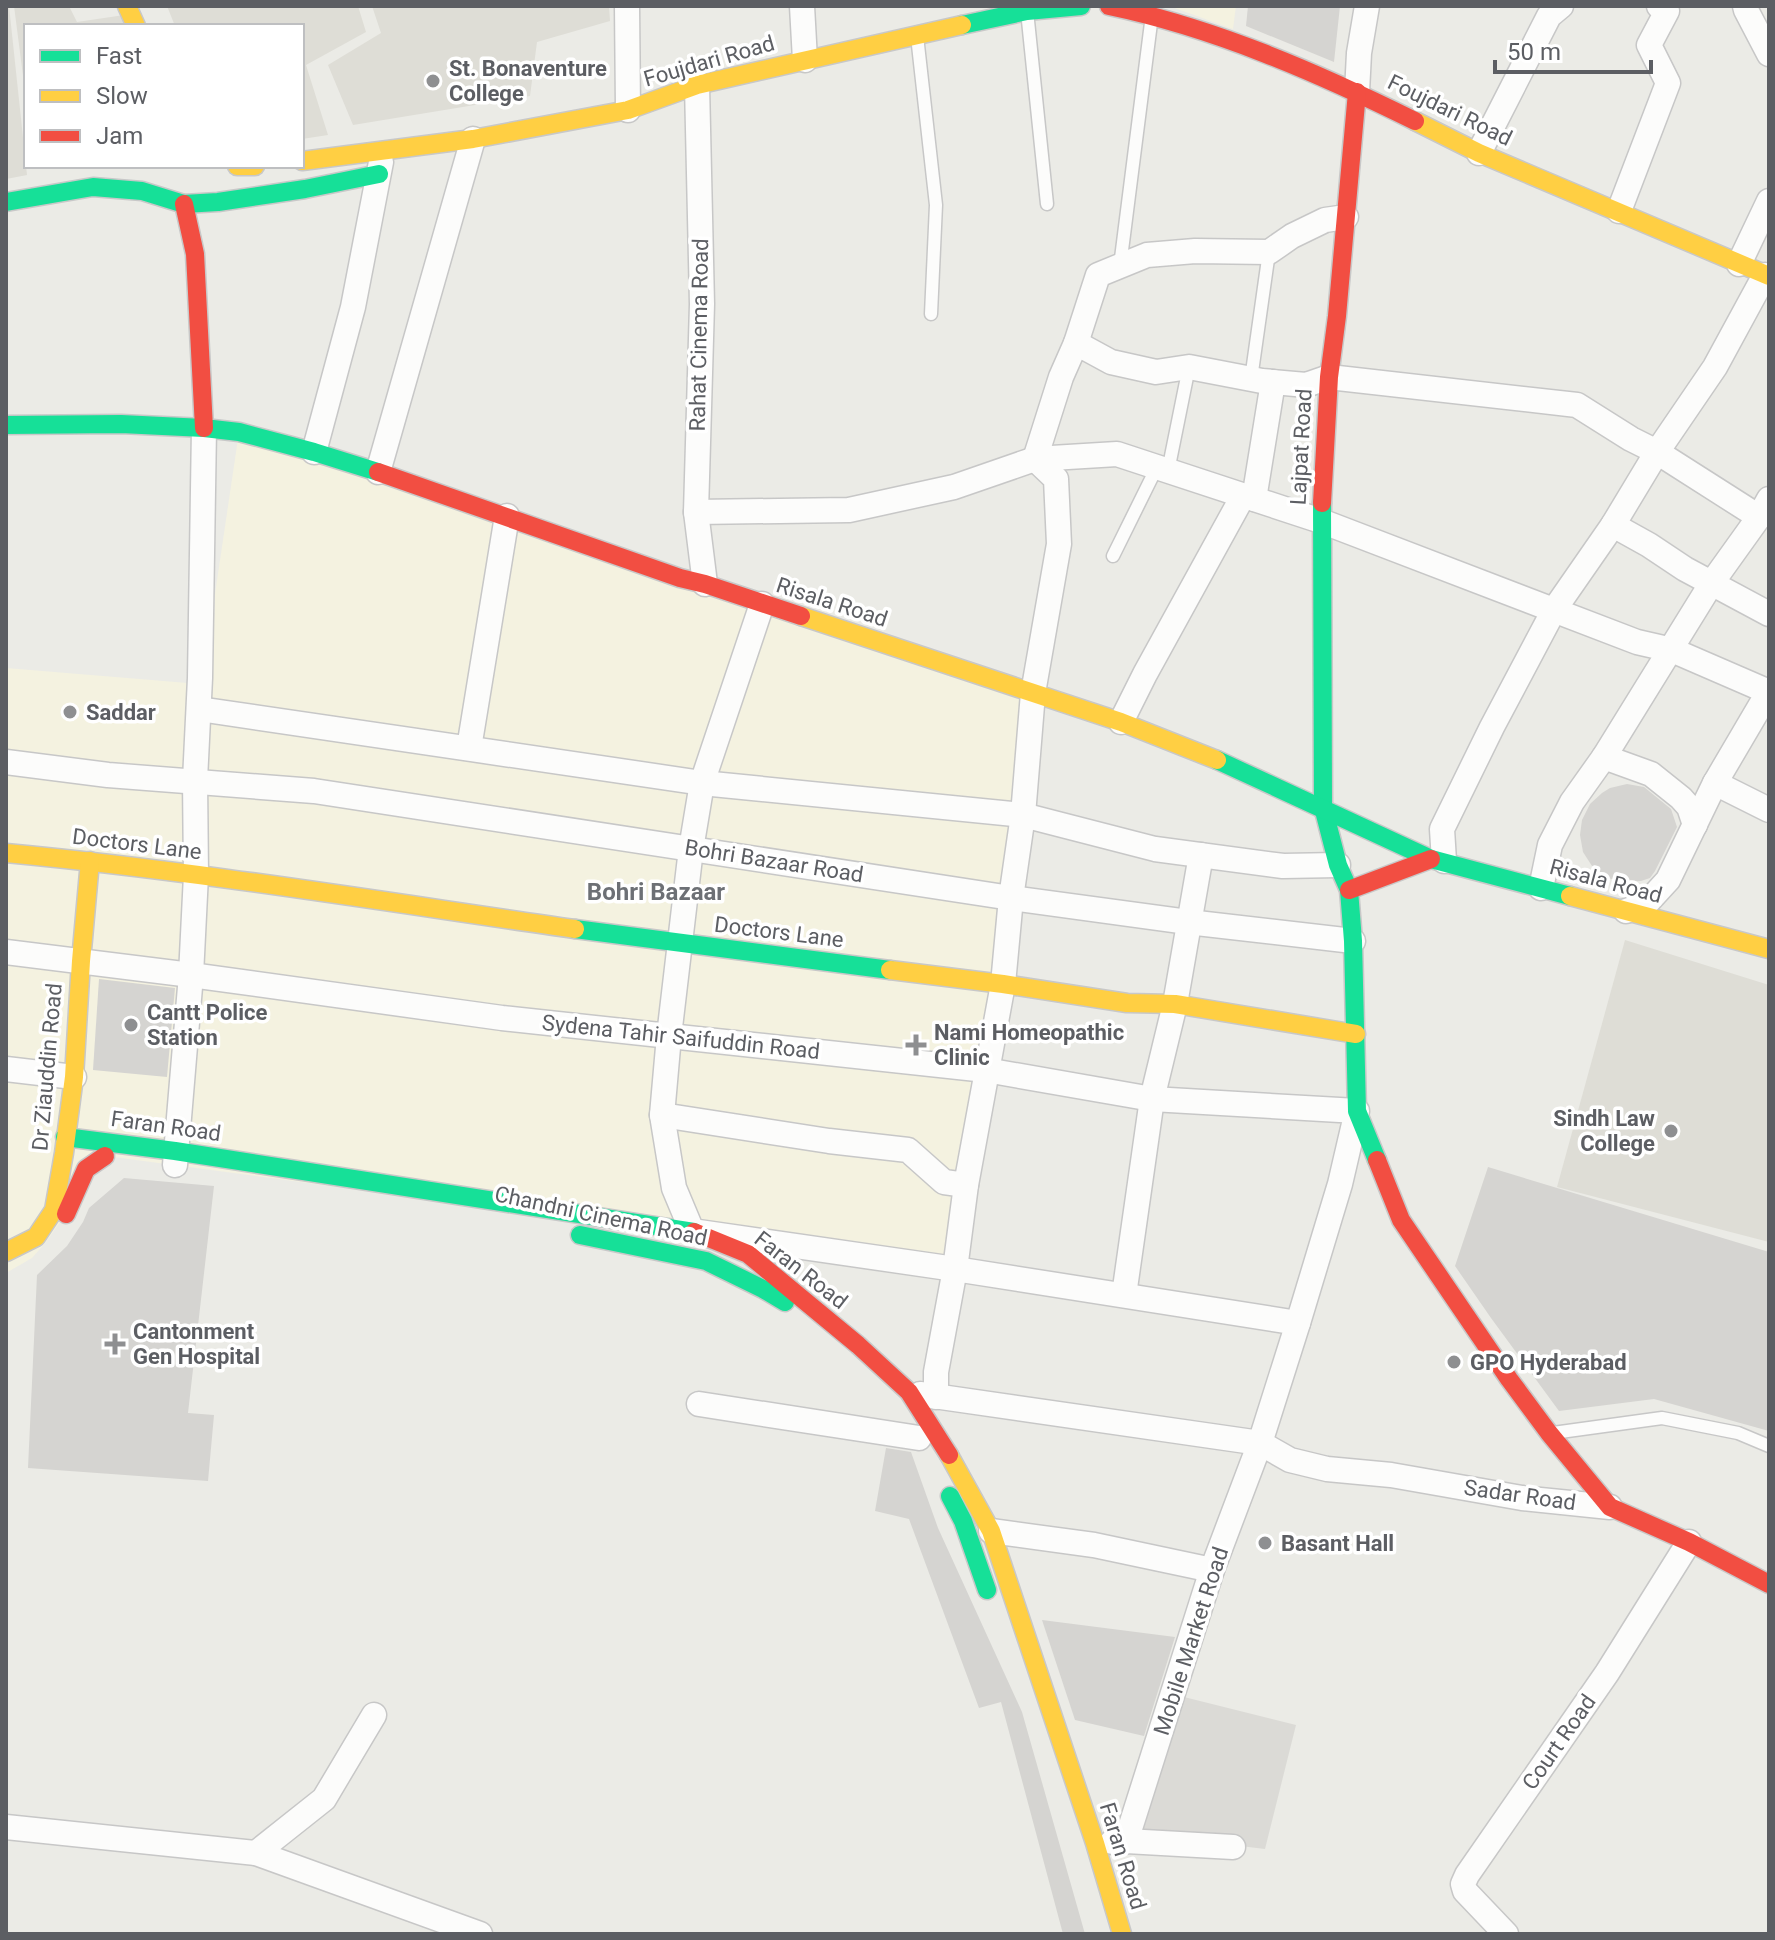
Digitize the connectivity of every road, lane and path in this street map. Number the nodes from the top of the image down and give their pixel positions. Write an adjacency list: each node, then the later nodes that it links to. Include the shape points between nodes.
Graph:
1 (627, 6): 16 (street)
2 (802, 6): 13 (street)
3 (1081, 6): 9 (street, Foujdari Road)
4 (1109, 6): 10 (street, Foujdari Road)
5 (1367, 6): 15 (street)
6 (1561, 6): 18 (street, via 1549,16)
7 (1659, 6): 25 (street, via 1667,11 1649,45 1668,83)
8 (1745, 6): 12 (street)
9 (1027, 11): 11 (street, Foujdari Road); 24 (lane)
10 (1152, 15): 15 (street, Foujdari Road); 29 (lane)
11 (917, 36): 13 (street, Foujdari Road); 31 (lane, via 936,205)
12 (1769, 54)
13 (805, 60): 14 (street, Foujdari Road)
14 (697, 85): 16 (street, Foujdari Road); 45 (street, Rahat Cinema Road, via 702,304)
15 (1357, 92): 18 (street, Foujdari Road); 26 (street, Lajpat Road)
16 (628, 110): 17 (street, Foujdari Road)
17 (473, 139): 20 (street, Foujdari Road); 42 (street)
18 (1479, 153): 25 (street, Foujdari Road)
19 (304, 161): 20 (street, Foujdari Road)
20 (381, 163): 23 (street, via 305,189); 38 (street, via 353,307)
21 (1769, 201): 28 (street)
22 (6, 202): 23 (street, via 93,187 142,191)
23 (184, 204): 37 (street, via 195,254)
24 (1047, 204)
25 (1619, 211): 28 (street, Foujdari Road)
26 (1346, 217): 27 (street, via 1325,220); 34 (street, Lajpat Road)
27 (1269, 252): 29 (street, via 1147,255); 35 (lane)
28 (1739, 264): 30 (street, Foujdari Road)
29 (1120, 266): 32 (street, via 1098,275)
30 (1767, 275): 39 (street, via 1715,367)
31 (931, 314)
32 (1076, 343): 33 (street, via 1111,362 1156,372); 40 (street)
33 (1189, 367): 35 (street); 41 (lane)
34 (1329, 377): 35 (street, via 1306,385); 39 (street, via 1577,405); 47 (street, Lajpat Road)
35 (1262, 380): 43 (street)
36 (6, 425): 37 (street, Risala Road)
37 (204, 428): 38 (street, Risala Road); 58 (street)
38 (314, 452): 42 (street, Risala Road)
39 (1657, 452): 44 (street); 48 (street)
40 (1035, 459): 41 (street, via 1117,454); 45 (street, via 954,487 849,510); 57 (street, via 1056,479 1059,544)
41 (1162, 469): 43 (street); 49 (lane)
42 (378, 472): 46 (street, Risala Road)
43 (1248, 497): 47 (street); 59 (street)
44 (1764, 508): 51 (street)
45 (696, 512): 50 (street, Rahat Cinema Road)
46 (507, 516): 50 (street, Risala Road); 60 (street)
47 (1321, 521): 53 (street); 66 (street, Lajpat Road)
48 (1613, 525): 51 (street); 53 (street)
49 (1113, 556)
50 (705, 584): 52 (street, Risala Road)
51 (1711, 584): 54 (street); 55 (street)
52 (762, 604): 57 (street, Risala Road); 64 (street)
53 (1554, 610): 55 (street); 73 (street, via 1442,829)
54 (1769, 614)
55 (1672, 650): 56 (street); 61 (street)
56 (1769, 692): 65 (street)
57 (1033, 693): 59 (street, Risala Road); 68 (street)
58 (199, 709): 60 (street); 63 (street)
59 (1121, 722): 66 (street, Risala Road)
60 (469, 748): 64 (street)
61 (1604, 757): 69 (street, via 1651,774 1689,807); 77 (street, via 1550,845)
62 (6, 762): 63 (street, Bohri Bazaar Road)
63 (195, 780): 70 (street, Bohri Bazaar Road, via 314,791); 76 (street)
64 (702, 783): 68 (street); 70 (street)
65 (1715, 783): 67 (street); 69 (street)
66 (1323, 807): 73 (street, Risala Road); 75 (street, Lajpat Road)
67 (1769, 810)
68 (1023, 815): 72 (street, via 1155,849); 79 (street)
69 (1695, 825): 80 (street, via 1668,880 1646,904)
70 (691, 849): 79 (street, Bohri Bazaar Road); 83 (street)
71 (6, 853): 74 (street, Doctors Lane)
72 (1201, 855): 75 (street, via 1283,866); 81 (street)
73 (1438, 860): 77 (street, Risala Road); 78 (street)
74 (90, 861): 76 (street, Doctors Lane); 86 (street, Dr Ziauddin Road)
75 (1338, 865): 78 (street, Lajpat Road)
76 (196, 875): 83 (street, Doctors Lane); 87 (street)
77 (1541, 888): 80 (street, Risala Road)
78 (1349, 890): 82 (street, Lajpat Road)
79 (1011, 898): 81 (street, Bohri Bazaar Road); 88 (street)
80 (1626, 911): 84 (street, Risala Road)
81 (1188, 922): 82 (street, Bohri Bazaar Road); 89 (street)
82 (1353, 941): 90 (street, Lajpat Road)
83 (681, 944): 88 (street, Doctors Lane); 91 (street)
84 (1769, 949)
85 (6, 952): 86 (street, Sydena Tahir Saifuddin Road)
86 (81, 961): 87 (street, Sydena Tahir Saifuddin Road); 94 (street, Dr Ziauddin Road)
87 (191, 975): 91 (street, Sydena Tahir Saifuddin Road); 100 (street)
88 (1003, 984): 89 (street, Doctors Lane, via 1127,1003); 93 (street)
89 (1175, 1004): 90 (street, Doctors Lane); 95 (street)
90 (1356, 1034): 96 (street, Lajpat Road)
91 (669, 1036): 93 (street, Sydena Tahir Saifuddin Road); 97 (street)
92 (6, 1069): 94 (street)
93 (986, 1070): 95 (street, Sydena Tahir Saifuddin Road); 101 (street)
94 (74, 1077): 98 (street, Dr Ziauddin Road)
95 (1152, 1099): 96 (street, Sydena Tahir Saifuddin Road); 106 (street)
96 (1357, 1111): 107 (street, Mobile Market Road); 111 (street, via 1401,1220)
97 (662, 1115): 101 (street, via 908,1150 944,1182); 102 (street, via 674,1188)
98 (65, 1145): 99 (street, Chandni Cinema Road); 100 (street, Faran Road); 103 (street, Dr Ziauddin Road, via 47,1224 36,1237)
99 (105, 1156): 100 (street, Chandni Cinema Road); 104 (street, via 86,1169 70,1208)
100 (175, 1158): 102 (street, Faran Road); 112 (street, Chandni Cinema Road, via 435,1204 706,1261 792,1307 845,1348)
101 (966, 1185): 105 (street)
102 (692, 1231): 105 (street); 108 (street, Faran Road, via 748,1254)
103 (6, 1252)
104 (23, 1264)
105 (955, 1269): 106 (street); 109 (street)
106 (1124, 1295): 107 (street)
107 (1298, 1323): 113 (street, Mobile Market Road)
108 (909, 1392): 109 (street, Sadar Road); 116 (street, Faran Road)
109 (936, 1397): 113 (street, Sadar Road)
110 (699, 1404): 112 (street)
111 (1549, 1433): 114 (lane, via 1662,1418 1738,1433); 115 (street)
112 (919, 1438): 120 (street, Chandni Cinema Road, via 963,1521)
113 (1260, 1443): 115 (street, Sadar Road, via 1290,1460 1327,1469); 118 (street, Mobile Market Road)
114 (1769, 1446)
115 (1610, 1507): 117 (street, Sadar Road)
116 (991, 1531): 118 (street, via 1094,1545); 125 (street, Faran Road)
117 (1689, 1542): 119 (street, Sadar Road); 131 (street, Court Road, via 1607,1673 1467,1875 1465,1891)
118 (1212, 1570): 124 (street, Mobile Market Road)
119 (1769, 1584)
120 (994, 1610)
121 (374, 1715): 127 (street, via 324,1799)
122 (1058, 1787): 129 (street)
123 (6, 1827): 127 (street)
124 (1126, 1841): 125 (street); 126 (street)
125 (1095, 1843): 130 (street, Faran Road)
126 (1233, 1847)
127 (256, 1853): 128 (street)
128 (480, 1934)
129 (1104, 1934)
130 (1122, 1934)
131 (1506, 1934)

